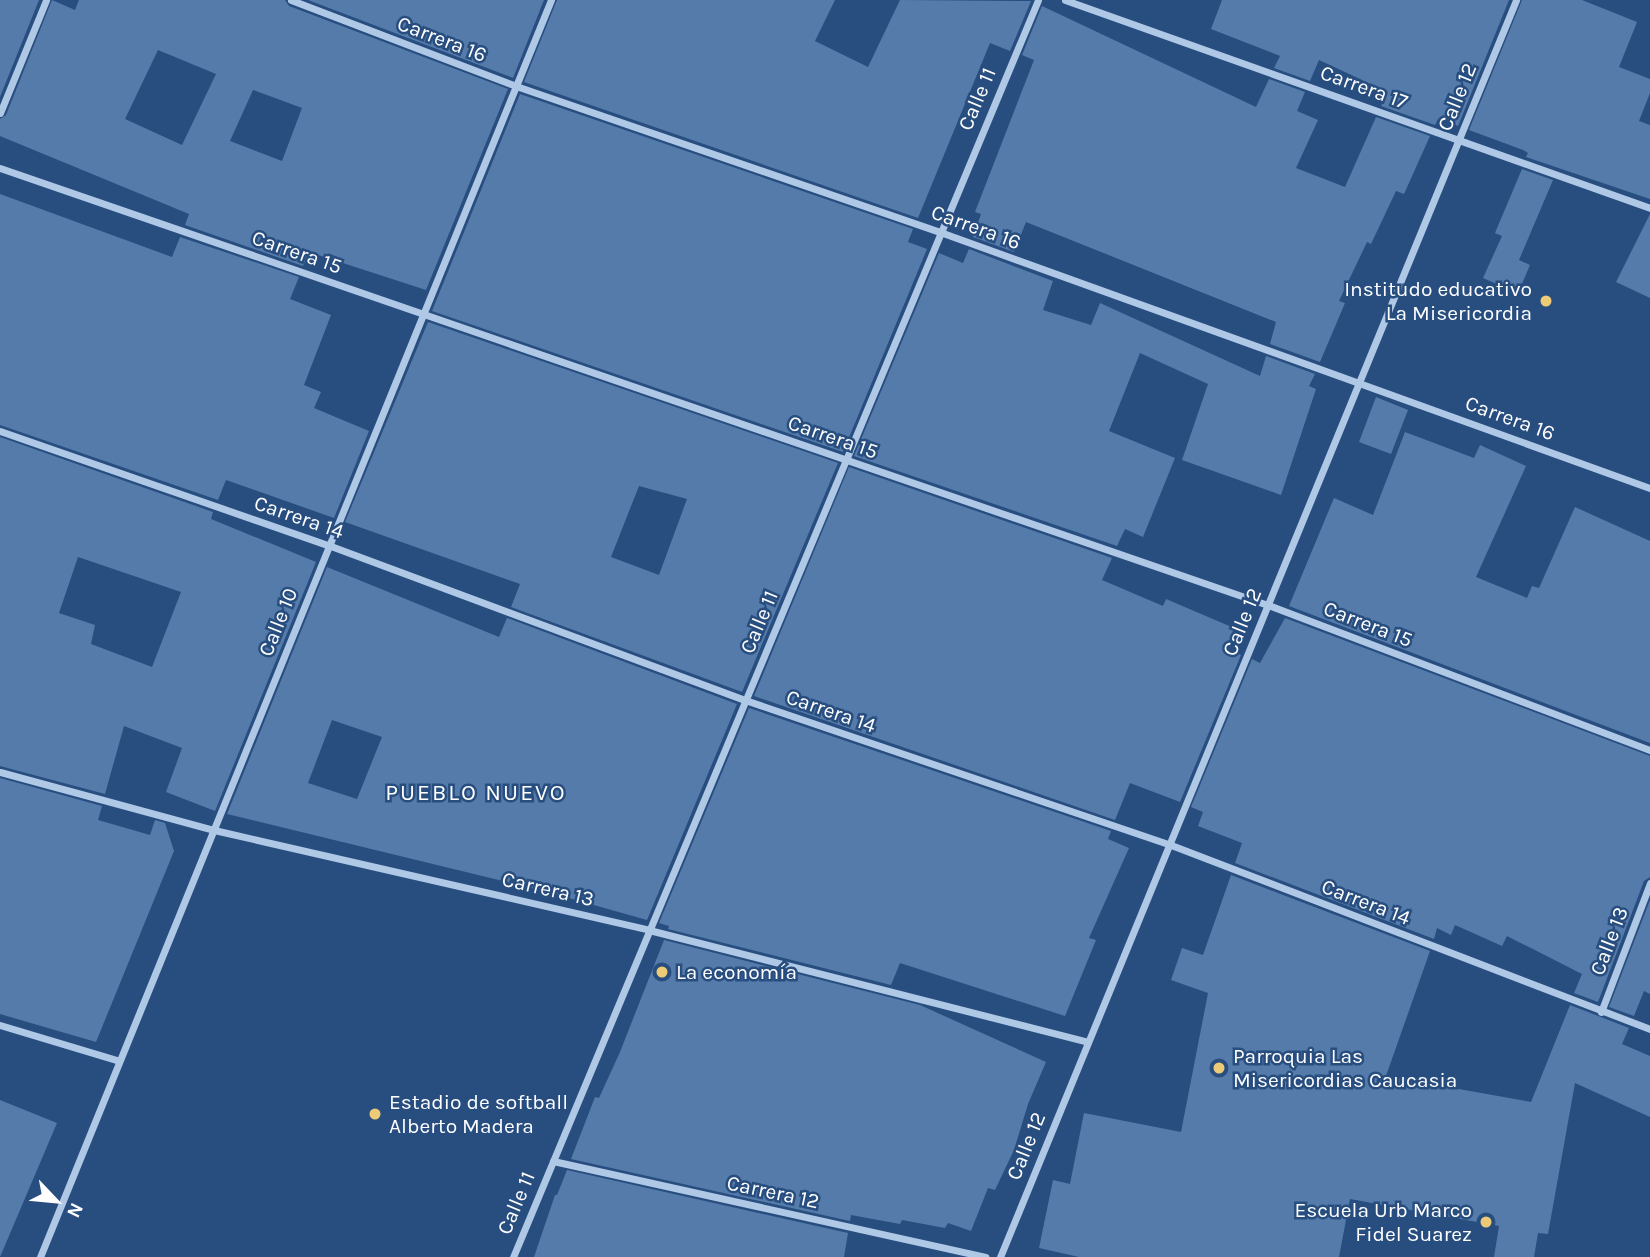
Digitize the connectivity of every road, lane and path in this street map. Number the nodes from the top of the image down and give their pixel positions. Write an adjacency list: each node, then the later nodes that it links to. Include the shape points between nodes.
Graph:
1 (46, 0): 8 (street)
2 (290, 0): 7 (street, Carrera 16)
3 (551, 0): 7 (street, Calle 10)
4 (1038, 0): 12 (street, Calle 11)
5 (1065, 0): 9 (street, Carrera 17)
6 (1516, 0): 9 (street, Calle 12)
7 (516, 86): 12 (street, Carrera 16); 13 (street, Calle 10)
8 (0, 113)
9 (1459, 139): 11 (street, Carrera 17); 14 (street, Calle 12)
10 (0, 168): 13 (street, Carrera 15)
11 (1650, 208)
12 (940, 233): 14 (street, Carrera 16); 16 (street, Calle 11)
13 (423, 314): 16 (street, Carrera 15); 18 (street, Calle 10)
14 (1359, 382): 17 (street, Carrera 16); 19 (street, Calle 12)
15 (0, 430): 18 (street, Carrera 14)
16 (845, 459): 19 (street, Carrera 15); 20 (street, Calle 11)
17 (1650, 488)
18 (328, 545): 20 (street, Carrera 14); 23 (street, Calle 10)
19 (1268, 605): 21 (street, Carrera 15); 24 (street, Calle 12)
20 (745, 700): 24 (street, Carrera 14); 26 (street, Calle 11)
21 (1650, 750)
22 (0, 772): 23 (street, Carrera 13)
23 (214, 830): 26 (street, Carrera 13); 31 (street, Calle 10)
24 (1171, 845): 27 (street, Carrera 14); 30 (street, Calle 12)
25 (1650, 883): 27 (street, Calle 13)
26 (649, 930): 30 (street, Carrera 13); 32 (street, Calle 11)
27 (1601, 1012): 29 (street, Carrera 14)
28 (0, 1025): 31 (street)
29 (1650, 1029)
30 (1088, 1042): 36 (street, Calle 12)
31 (117, 1060): 33 (street, Calle 10)
32 (553, 1161): 34 (street, Calle 11); 35 (street, Carrera 12)
33 (40, 1257)
34 (513, 1257)
35 (985, 1257)
36 (1000, 1257)

